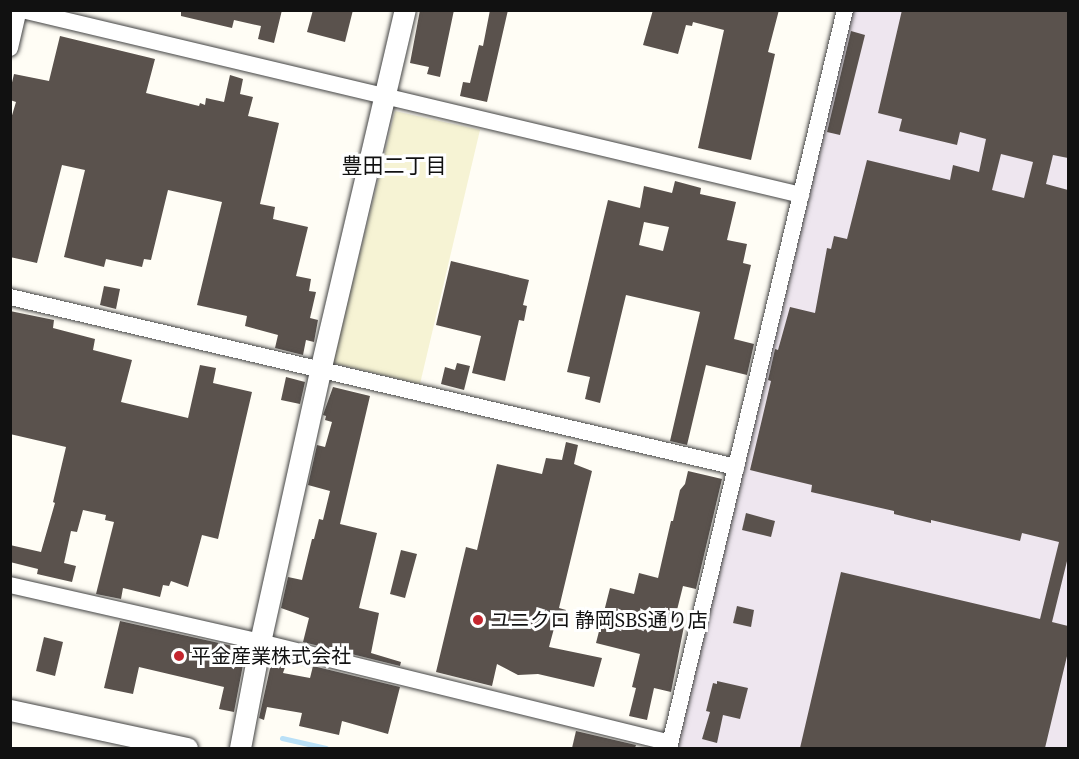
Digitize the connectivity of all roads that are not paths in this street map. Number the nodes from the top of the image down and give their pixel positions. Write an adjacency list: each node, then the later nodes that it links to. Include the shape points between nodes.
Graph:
1 (21, 10): 4 (street); 5 (street)
2 (405, 10): 5 (street)
3 (845, 10): 6 (street)
4 (10, 48)
5 (384, 96): 6 (street); 8 (street)
6 (801, 195): 9 (street)
7 (10, 297): 8 (street)
8 (320, 371): 9 (street); 11 (street)
9 (736, 467): 13 (street)
10 (10, 585): 11 (street)
11 (260, 642): 13 (street); 15 (street)
12 (10, 710): 14 (street)
13 (669, 746)
14 (188, 748)
15 (240, 748)

